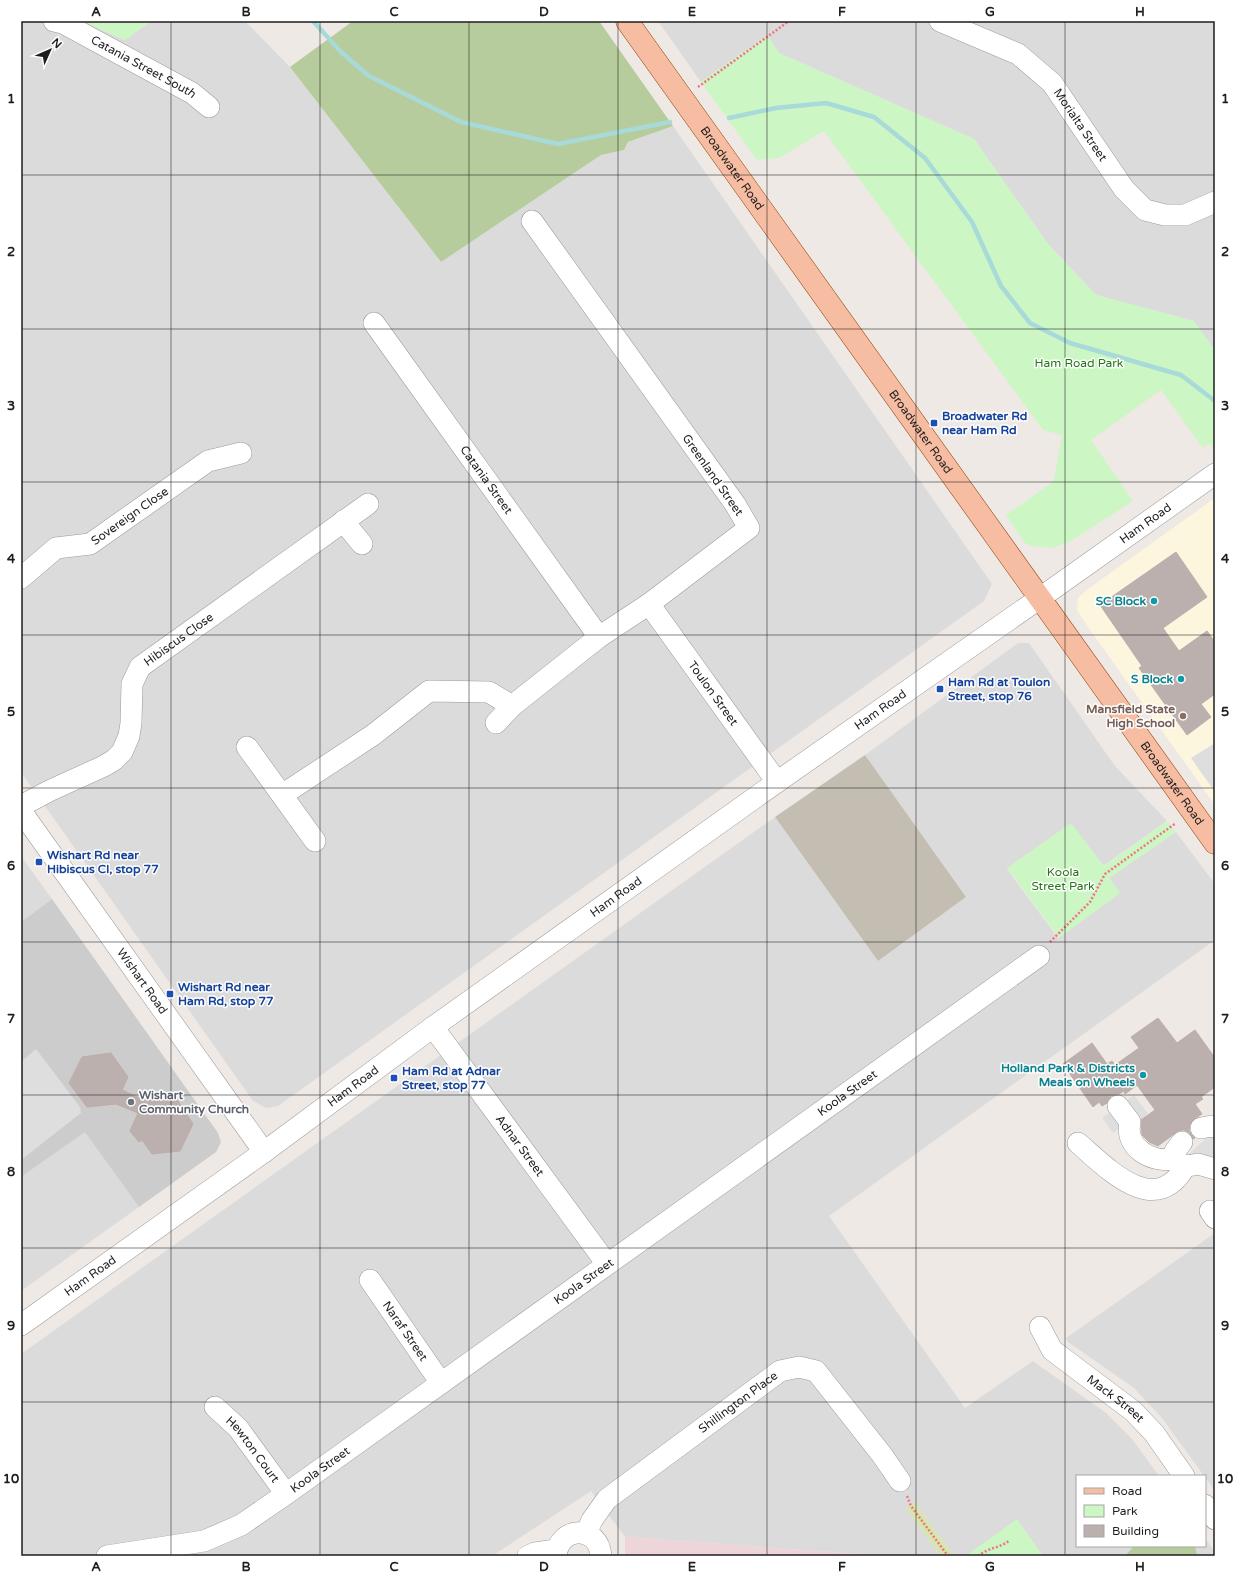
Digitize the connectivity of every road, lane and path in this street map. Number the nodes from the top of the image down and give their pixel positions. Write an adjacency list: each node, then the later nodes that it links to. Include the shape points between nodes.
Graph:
1 (54, 21): 6 (street, Catania Street South, via 63,23 192,93)
2 (628, 21): 16 (main road, Broadwater Road)
3 (789, 21): 5 (path)
4 (940, 21): 7 (street, Morialta Street, via 1018,54 1052,83 1124,189 1145,210 1185,216)
5 (698, 87)
6 (209, 107)
7 (1215, 202)
8 (532, 220): 17 (street, Greenland Street, via 735,504 749,528)
9 (374, 323): 18 (street, Catania Street)
10 (241, 453): 15 (street, Sovereign Close, via 208,461 90,544 56,548)
11 (1215, 474): 16 (street, Ham Road)
12 (368, 504): 13 (street, Hibiscus Close)
13 (344, 521): 14 (street); 24 (street, Hibiscus Close, via 140,667 132,684 132,723 129,736 122,752 114,760)
14 (362, 544)
15 (21, 578)
16 (1040, 598): 22 (street, Ham Road); 28 (main road, Broadwater Road)
17 (648, 604): 18 (street, Greenland Street); 22 (street, Toulon Street)
18 (599, 637): 19 (street, Greenland Street)
19 (512, 706): 20 (street, Greenland Street); 23 (street, via 489,692 429,691 373,735)
20 (496, 723)
21 (247, 747): 23 (street)
22 (777, 782): 30 (street, Ham Road)
23 (282, 795): 27 (street)
24 (21, 806)
25 (21, 811): 33 (street, Wishart Road)
26 (1176, 823): 29 (path, via 1105,874 1090,902)
27 (315, 841)
28 (1215, 843)
29 (1039, 956): 36 (street, Koola Street)
30 (434, 1027): 33 (street, Ham Road); 36 (street, Adnar Street)
31 (1118, 1106): 34 (street, via 1130,1122 1129,1136 1140,1151 1158,1160)
32 (1078, 1144): 34 (street, via 1113,1173 1144,1189 1166,1188 1181,1176)
33 (264, 1152): 38 (street, Ham Road)
34 (1181, 1156): 35 (street)
35 (1215, 1169)
36 (607, 1264): 40 (street, Koola Street)
37 (370, 1280): 40 (street, Naraf Street)
38 (21, 1325)
39 (1040, 1327): 42 (street, Mack Street, via 1052,1350 1133,1411 1154,1433)
40 (441, 1382): 44 (street, Koola Street)
41 (215, 1407): 44 (street, Hewton Court, via 238,1428)
42 (1183, 1475)
43 (900, 1481): 47 (street, Shillington Place, via 816,1372 799,1367 780,1371 607,1499 592,1520); 53 (path, via 911,1506)
44 (286, 1494): 50 (street, Koola Street, via 240,1525 204,1541)
45 (1206, 1506): 46 (street)
46 (1215, 1520)
47 (586, 1534): 49 (street, via 575,1533 567,1536 562,1540); 52 (street, via 600,1547)
48 (1010, 1540): 54 (path)
49 (556, 1553): 51 (street, via 535,1553)
50 (107, 1556)
51 (528, 1556)
52 (601, 1556)
53 (948, 1556)
54 (978, 1556)

